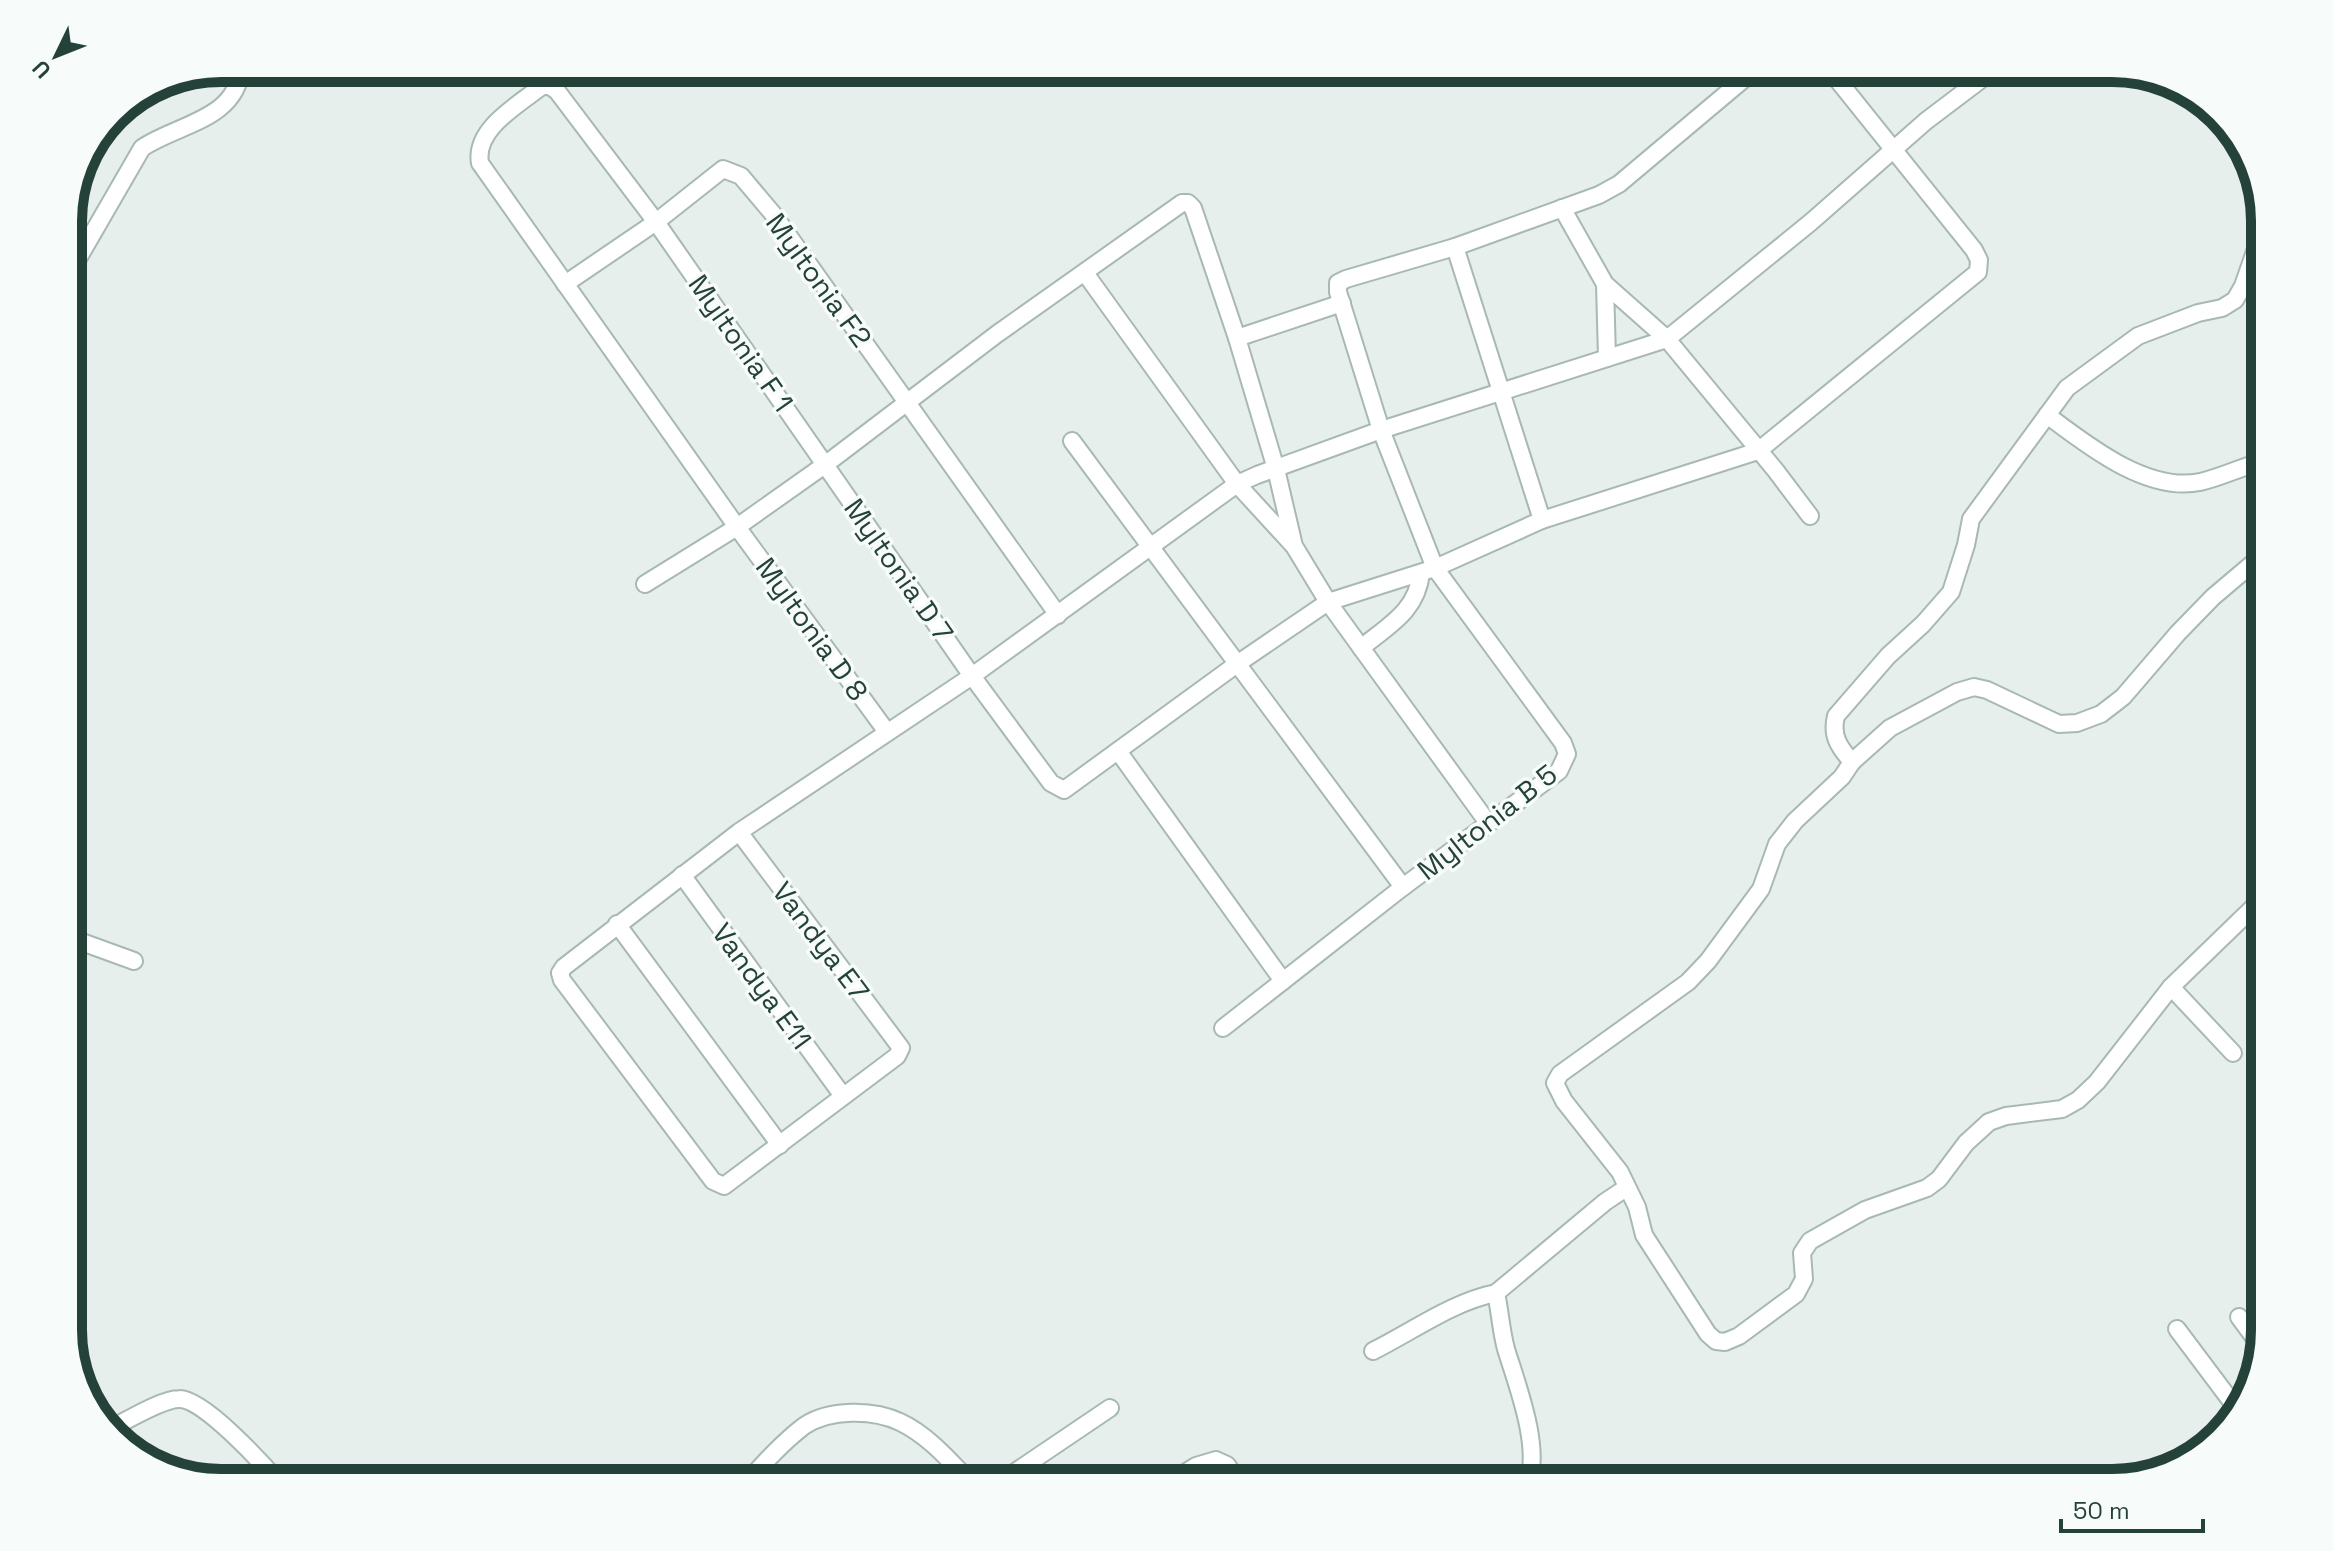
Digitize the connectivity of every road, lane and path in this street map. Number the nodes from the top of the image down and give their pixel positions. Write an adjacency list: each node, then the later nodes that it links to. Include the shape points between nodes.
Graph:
1 (238, 82): 10 (street, via 236,91 209,117 142,148)
2 (1740, 82): 7 (street, via 1619,184)
3 (1839, 82): 6 (street)
4 (1978, 82): 6 (street)
5 (557, 91): 8 (street, Myltonia F 1); 13 (street, Myltonia D 8, via 542,86 486,132 478,152 480,163)
6 (1893, 150): 17 (street); 24 (street, via 1974,250 1981,266)
7 (1562, 208): 9 (street); 14 (street)
8 (656, 222): 13 (street); 20 (street, Myltonia F2, via 723,169 741,176); 25 (street, Myltonia F 1)
9 (1455, 247): 15 (street, via 1346,279 1338,283); 19 (street)
10 (82, 253)
11 (2251, 263): 21 (street, via 2235,300 2138,336 2067,388)
12 (1085, 273): 16 (street, via 1188,203); 20 (street); 28 (street)
13 (565, 284): 31 (street, Myltonia D 8)
14 (1605, 284): 17 (street); 18 (street)
15 (1342, 303): 16 (street); 22 (street)
16 (1237, 338): 27 (street)
17 (1667, 339): 18 (street); 24 (street)
18 (1607, 358): 19 (street)
19 (1500, 393): 22 (street); 30 (street)
20 (907, 403): 25 (street); 38 (street, Myltonia F2)
21 (2047, 415): 26 (street, via 2136,472 2173,484 2209,480); 44 (street, via 1971,519 1951,592 1836,716 1835,737)
22 (1381, 430): 27 (street); 35 (street)
23 (1072, 441): 32 (street)
24 (1758, 451): 29 (street); 30 (street, Myltonia D 7)
25 (826, 464): 31 (street); 41 (street, Myltonia D 7)
26 (2251, 466)
27 (1276, 469): 28 (street); 33 (street)
28 (1237, 484): 32 (street); 33 (street)
29 (1810, 516)
30 (1542, 520): 35 (street, Myltonia D 7)
31 (737, 527): 36 (street); 42 (street, Myltonia D 8)
32 (1149, 546): 38 (street); 40 (street)
33 (1294, 546): 37 (street)
34 (2251, 565): 44 (street, via 2101,714 2059,724 1974,687 1890,728)
35 (1428, 570): 37 (street, Myltonia D 7); 39 (street, via 1405,612); 45 (street, Myltonia B 5, via 1567,754 1559,771)
36 (645, 584)
37 (1328, 602): 39 (street); 40 (street, Myltonia D 7)
38 (1058, 615): 41 (street)
39 (1361, 648): 45 (street)
40 (1237, 664): 43 (street, Myltonia D 7); 48 (street)
41 (972, 676): 42 (street); 43 (street, Myltonia D 7, via 1057,788 1068,789)
42 (887, 732): 46 (street)
43 (1118, 751): 53 (street)
44 (1852, 762): 59 (street, via 1777,844 1761,889 1708,961 1651,1012 1611,1036 1555,1083)
45 (1488, 823): 48 (street, Myltonia B 5)
46 (739, 832): 47 (street); 57 (street, Vandya E7, via 901,1051)
47 (682, 875): 50 (street); 57 (street, Vandya E11)
48 (1403, 887): 53 (street, Myltonia B 5)
49 (2251, 910): 54 (street)
50 (617, 924): 58 (street); 58 (street, via 564,967 562,980 713,1181 724,1186)
51 (82, 942): 52 (street)
52 (134, 961)
53 (1283, 981): 55 (street, Myltonia B 5)
54 (2171, 987): 56 (street); 59 (street, via 2078,1100 2062,1109 1989,1122 1927,1188 1865,1210 1810,1241 1802,1253 1804,1279 1796,1294 1725,1342 1708,1334 1671,1280 1644,1235)
55 (1223, 1028)
56 (2233, 1053)
57 (843, 1096): 58 (street)
58 (780, 1145)
59 (1626, 1188): 60 (street)
60 (1496, 1293): 64 (street, via 1451,1309); 74 (street)
61 (2239, 1317): 63 (street)
62 (2177, 1329): 65 (street)
63 (2251, 1332)
64 (1373, 1351)
65 (2231, 1401)
66 (1110, 1408): 71 (street)
67 (119, 1425): 68 (street, via 185,1399 236,1437)
68 (266, 1469)
69 (760, 1469): 70 (street, via 806,1425 829,1414 857,1413 899,1421)
70 (957, 1469)
71 (1020, 1469)
72 (1191, 1469): 73 (street, via 1216,1460)
73 (1230, 1469)
74 (1531, 1469)

